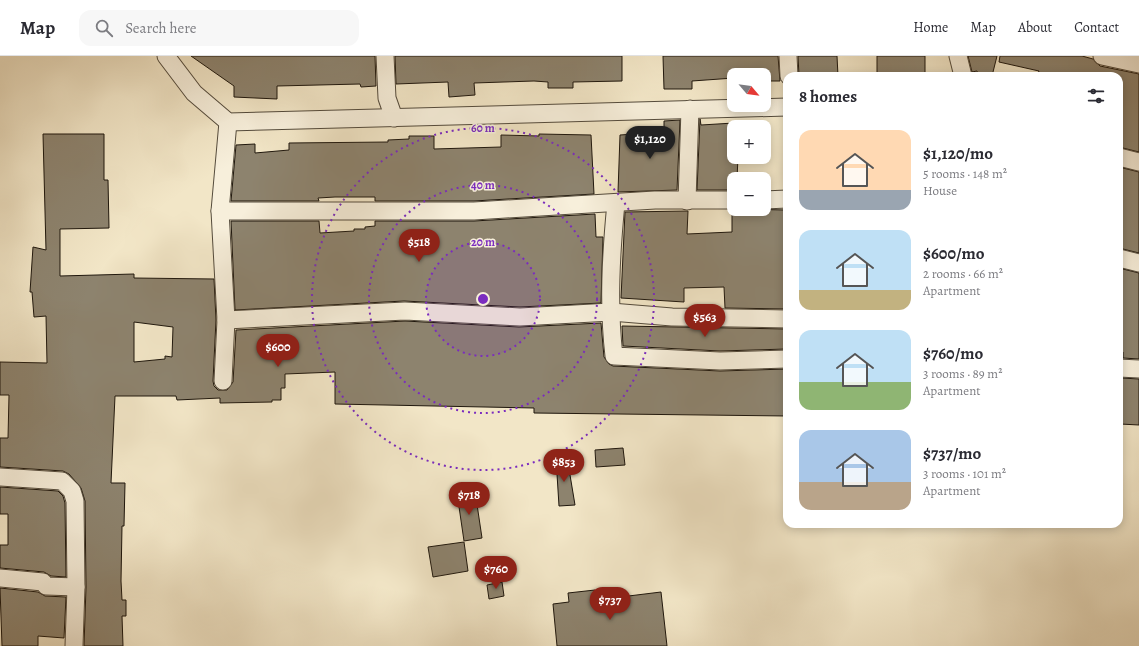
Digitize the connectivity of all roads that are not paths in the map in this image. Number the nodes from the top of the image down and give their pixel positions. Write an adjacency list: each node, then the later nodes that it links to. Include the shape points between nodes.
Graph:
1 (166, 56): 12 (street, via 194,93)
2 (385, 56): 11 (street, via 387,98)
3 (788, 56): 7 (street)
4 (958, 56): 8 (street)
5 (1102, 56): 6 (street)
6 (1139, 64)
7 (788, 72)
8 (962, 72)
9 (783, 107): 10 (street)
10 (690, 109): 11 (street); 18 (street)
11 (394, 118): 12 (street)
12 (228, 122): 20 (street)
13 (1123, 158): 14 (street)
14 (1139, 162)
15 (783, 199): 17 (street)
16 (727, 200): 18 (street)
17 (771, 200)
18 (687, 201): 19 (street)
19 (616, 203): 20 (street, via 474,211); 23 (street, via 611,261)
20 (220, 211): 25 (street)
21 (1123, 259): 22 (street)
22 (1139, 263)
23 (611, 312): 24 (street, via 672,317); 25 (street, via 520,317 405,311); 26 (street, via 614,356 720,360)
24 (783, 319)
25 (226, 320): 29 (street)
26 (783, 359)
27 (1123, 368): 28 (street)
28 (1139, 369)
29 (223, 381)
30 (0, 477): 32 (street, via 62,482 72,491 75,500)
31 (0, 578): 32 (street, via 43,582 46,586)
32 (76, 587): 33 (street)
33 (74, 646)

